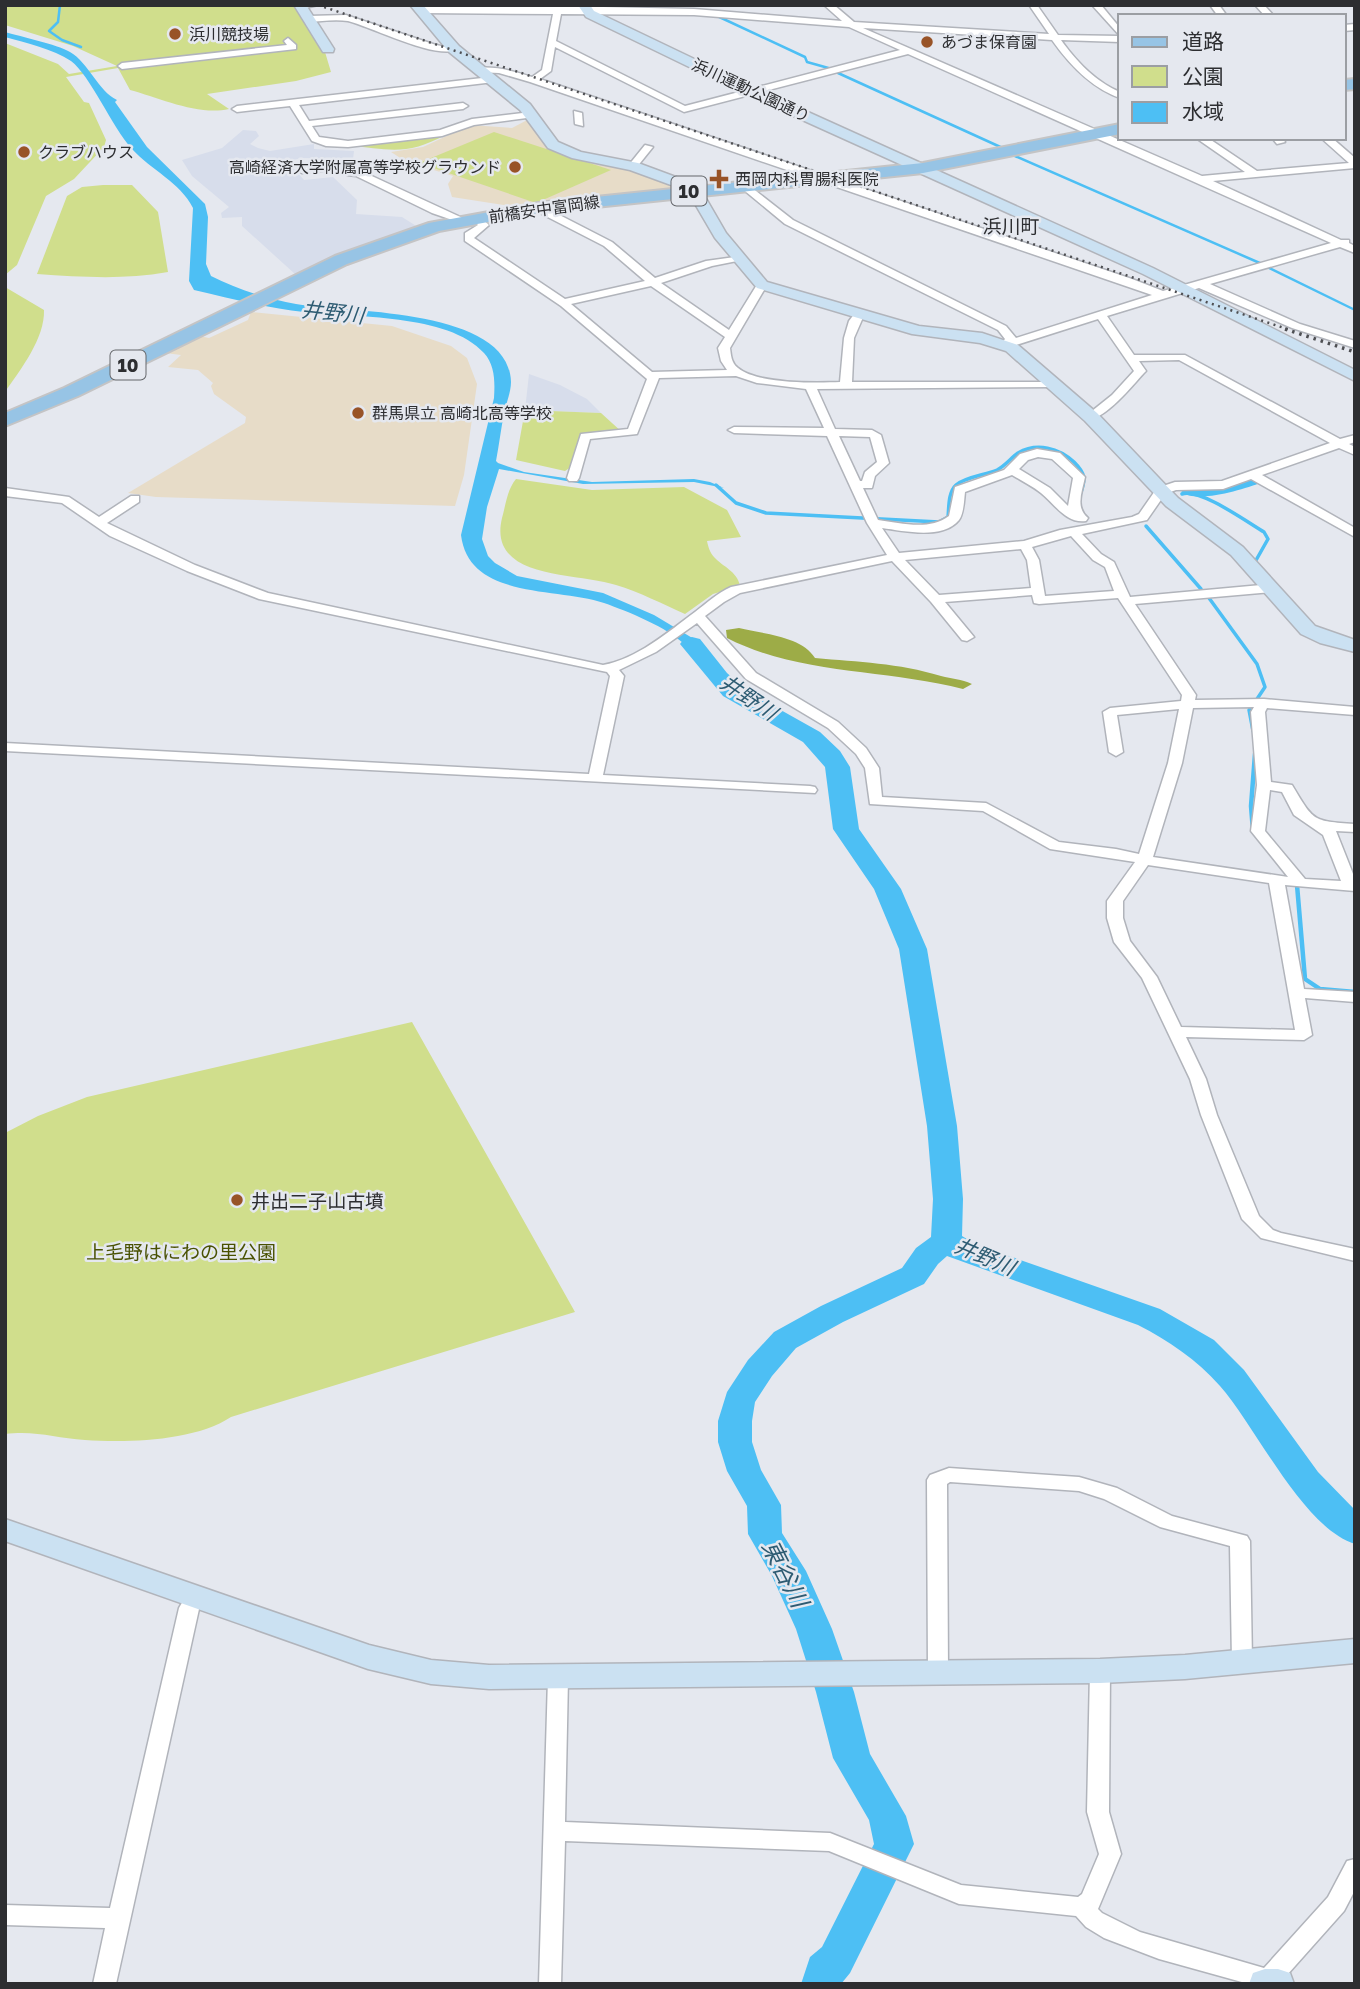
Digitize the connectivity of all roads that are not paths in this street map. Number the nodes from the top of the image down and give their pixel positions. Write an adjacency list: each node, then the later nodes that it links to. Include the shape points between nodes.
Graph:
1 (828, 5): 9 (street)
2 (1033, 5): 11 (street)
3 (1096, 5): 10 (street)
4 (305, 6): 8 (street)
5 (419, 8): 7 (street); 16 (street)
6 (585, 8): 7 (street); 9 (street); 23 (street, 浜川運動公園通り)
7 (558, 9): 14 (street)
8 (309, 19): 15 (street); 16 (street, via 346,18 435,48)
9 (850, 25): 11 (street); 17 (street)
10 (1118, 31)
11 (1055, 38): 12 (street); 24 (street, via 1072,62)
12 (1118, 39)
13 (288, 41): 18 (street, via 293,47)
14 (552, 43): 21 (street, via 547,71); 23 (street, via 684,109)
15 (328, 49)
16 (454, 49): 19 (street)
17 (908, 51): 23 (street); 34 (street)
18 (122, 66)
19 (480, 71): 20 (street); 21 (street, via 499,70)
20 (491, 80): 22 (street); 29 (street)
21 (533, 80): 43 (street)
22 (446, 86): 25 (street); 26 (street)
23 (752, 92): 40 (street, 浜川運動公園通り)
24 (1118, 94)
25 (293, 103): 27 (street); 31 (street)
26 (463, 106): 30 (street); 31 (street)
27 (237, 109)
28 (577, 113): 32 (street)
29 (531, 115): 30 (street); 39 (street, via 561,150)
30 (472, 122): 31 (street, via 442,133 343,144 315,139)
31 (307, 124)
32 (580, 124)
33 (1118, 129): 34 (main road, 前橋安中富岡線 / 10)
34 (1096, 134): 40 (main road, 前橋安中富岡線 / 10); 44 (street)
35 (1203, 140): 42 (street)
36 (1328, 140): 38 (street)
37 (648, 148): 39 (street)
38 (1355, 164): 42 (street)
39 (633, 166): 46 (street, via 680,182)
40 (923, 168): 43 (main road, 前橋安中富岡線 / 10); 56 (street, 浜川運動公園通り)
41 (302, 170): 48 (street, via 344,166 350,173 436,211)
42 (1253, 173): 44 (street)
43 (822, 178): 45 (main road, 前橋安中富岡線 / 10); 58 (street)
44 (1201, 179): 50 (street)
45 (744, 186): 46 (main road, 前橋安中富岡線 / 10); 63 (street, via 789,222 1002,328 1011,339)
46 (692, 191): 47 (main road, 前橋安中富岡線 / 10); 52 (street)
47 (538, 208): 48 (main road, 前橋安中富岡線 / 10); 53 (street, via 600,239)
48 (470, 220): 57 (main road, 前橋安中富岡線 / 10, via 367,249); 59 (street, via 484,225 469,239)
49 (1355, 240): 50 (street)
50 (1340, 243): 51 (street); 55 (street)
51 (1355, 250)
52 (738, 258): 53 (street, via 710,262); 54 (street)
53 (653, 282): 59 (street); 62 (street)
54 (762, 285): 60 (street); 62 (street)
55 (1202, 285): 56 (street); 64 (street, via 1296,326)
56 (1185, 289): 58 (street); 68 (street, 浜川運動公園通り)
57 (269, 294): 73 (main road, 前橋安中富岡線 / 10)
58 (1162, 295): 61 (street)
59 (563, 303): 67 (street)
60 (859, 315): 63 (street, via 927,333); 70 (street, via 849,343)
61 (1102, 317): 63 (street); 65 (street)
62 (731, 336): 66 (street, via 723,353)
63 (1006, 345): 69 (street)
64 (1355, 345)
65 (1133, 358): 72 (street, via 1140,371); 77 (street, via 1181,357)
66 (737, 373): 67 (street); 71 (street, via 750,379)
67 (650, 375): 81 (street, via 653,380 634,432 585,436)
68 (1355, 376)
69 (1055, 384): 70 (street); 72 (street)
70 (846, 385): 71 (street)
71 (810, 386): 75 (street)
72 (1091, 416): 83 (street)
73 (5, 420)
74 (734, 430): 75 (street)
75 (830, 432): 82 (street); 82 (street, via 875,435 883,463 869,475 868,485)
76 (1355, 438): 77 (street)
77 (1339, 443): 78 (street); 80 (street)
78 (1355, 452)
79 (1012, 470): 86 (street, via 959,490 955,517 943,526 925,528); 88 (street, via 1046,491); 88 (street, via 1028,455 1056,456 1079,477 1073,503)
80 (1253, 475): 83 (street, via 1223,485 1175,486); 89 (street)
81 (568, 477)
82 (857, 484): 86 (street)
83 (1161, 491): 88 (street, via 1142,518 1105,526); 92 (street, via 1237,551)
84 (5, 492): 87 (street, via 65,500)
85 (135, 499): 87 (street)
86 (872, 520): 91 (street)
87 (98, 523): 99 (street, via 191,568 281,601)
88 (1076, 524): 90 (street); 94 (street, via 1097,557 1110,565)
89 (1355, 533)
90 (1025, 545): 91 (street); 93 (street, via 1033,560)
91 (895, 557): 95 (street); 96 (street, via 736,590)
92 (1272, 588): 94 (street); 98 (street, via 1308,630)
93 (1038, 591): 94 (street, via 1039,600); 95 (street)
94 (1125, 598): 101 (street, via 1189,695)
95 (936, 599): 97 (street)
96 (692, 620): 99 (street); 110 (street, via 751,676 833,725 861,751 872,768 875,801 986,807 1055,846)
97 (967, 637)
98 (1355, 646)
99 (611, 669): 105 (street, via 617,676)
100 (1264, 703): 101 (street); 102 (street); 106 (street, via 1258,712)
101 (1189, 704): 104 (street, via 1110,712); 110 (street)
102 (1355, 711)
103 (5, 747): 105 (street)
104 (1116, 752)
105 (595, 779): 107 (street)
106 (1264, 785): 108 (street, via 1287,788 1299,812); 112 (street, via 1258,831)
107 (810, 790)
108 (1319, 826): 109 (street); 113 (street, via 1329,833 1339,864)
109 (1355, 828)
110 (1146, 859): 111 (street); 116 (street, via 1115,901 1115,918 1122,942 1149,977)
111 (1276, 878): 112 (street); 114 (street)
112 (1301, 883): 113 (street)
113 (1353, 886)
114 (1298, 993): 115 (street); 116 (street, via 1304,1035)
115 (1355, 997)
116 (1175, 1032): 117 (street, via 1202,1088 1251,1219 1278,1238)
117 (1355, 1255)
118 (5, 1530): 119 (street)
119 (195, 1598): 124 (street, via 368,1657 431,1672); 129 (street)
120 (1355, 1651): 121 (street)
121 (1242, 1662): 122 (street); 123 (street, via 1240,1541 1167,1522 1110,1493 1079,1484 949,1475 937,1480)
122 (1100, 1671): 123 (street); 127 (street, via 1098,1812 1110,1854 1091,1901)
123 (938, 1673): 124 (street)
124 (558, 1678): 125 (street)
125 (554, 1831): 127 (street, via 830,1842 941,1888 979,1898); 132 (street)
126 (1355, 1868): 130 (street, via 1336,1904)
127 (1081, 1907): 130 (street, via 1101,1926 1131,1939 1251,1973)
128 (5, 1915): 129 (street)
129 (118, 1918): 131 (street)
130 (1270, 1983)
131 (104, 1984)
132 (550, 1984)

